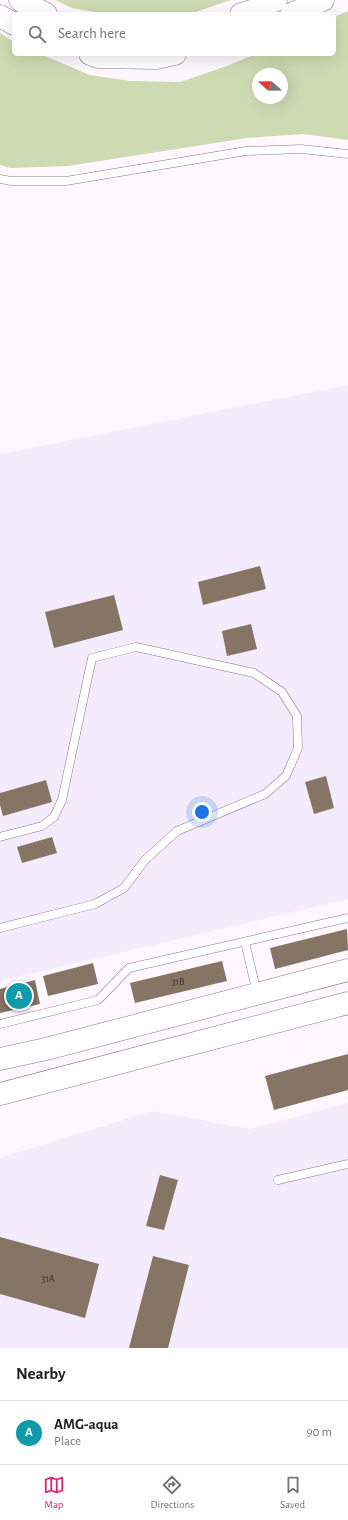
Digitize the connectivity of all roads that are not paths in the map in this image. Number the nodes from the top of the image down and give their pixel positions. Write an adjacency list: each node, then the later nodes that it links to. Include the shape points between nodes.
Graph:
1 (20, 0): 4 (main road)
2 (276, 0): 5 (main road)
3 (323, 0): 6 (main road)
4 (42, 12)
5 (248, 12)
6 (296, 12)
7 (0, 16): 8 (main road)
8 (12, 23)
9 (95, 56): 10 (main road)
10 (166, 56)
11 (348, 154): 12 (lane, via 301,149 246,151 66,181)
12 (0, 179)
13 (0, 837): 15 (lane, via 42,826 54,817 62,800 92,658 136,648 254,673 282,692 297,716 298,748 286,776 265,794 177,831 145,860 124,888 95,904)
14 (348, 918): 16 (lane)
15 (0, 928)
16 (245, 942): 18 (lane); 20 (lane, via 129,968 98,1000)
17 (348, 970): 18 (main road)
18 (257, 994): 21 (main road)
19 (348, 1003): 22 (main road)
20 (0, 1024)
21 (0, 1059)
22 (0, 1094)
23 (348, 1164): 24 (lane)
24 (278, 1180)

